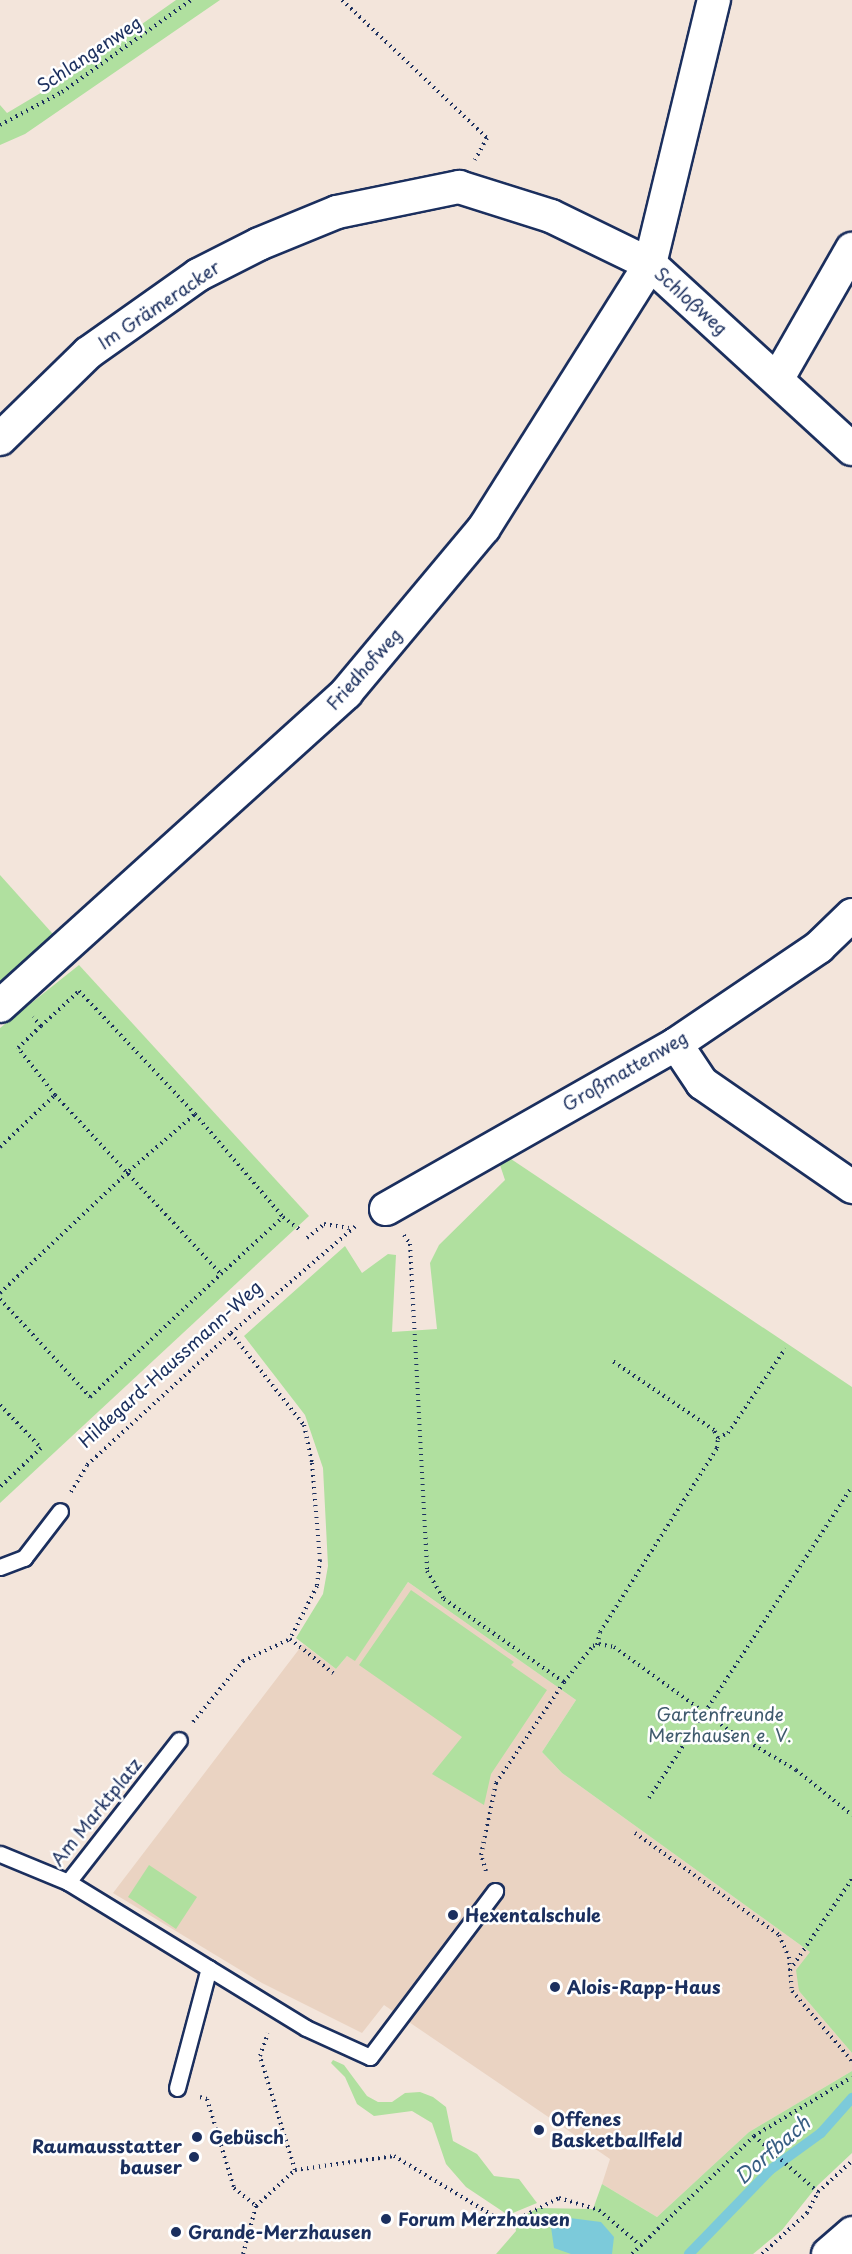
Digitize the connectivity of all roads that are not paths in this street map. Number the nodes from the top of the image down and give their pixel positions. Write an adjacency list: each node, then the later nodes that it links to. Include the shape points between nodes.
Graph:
1 (714, 0): 3 (street, Schloßweg)
2 (852, 249): 4 (street)
3 (650, 264): 4 (street, Schloßweg); 5 (street, Im Grämeracker, via 551,216 459,188 337,212 259,244 198,275 88,353); 8 (street, Friedhofweg, via 484,528 346,693)
4 (778, 378): 6 (street, Schloßweg)
5 (0, 439)
6 (852, 449)
7 (852, 915): 9 (street, Großmattenweg, via 819,947)
8 (0, 1006)
9 (676, 1044): 10 (street, via 702,1083); 11 (street, Großmattenweg)
10 (852, 1187)
11 (386, 1209)
12 (60, 1511): 13 (lane, via 24,1558)
13 (0, 1567)
14 (179, 1740): 16 (lane, Am Marktplatz)
15 (0, 1854): 16 (lane, Am Marktplatz)
16 (68, 1882): 18 (lane)
17 (495, 1891): 18 (lane, via 370,2057 306,2028)
18 (209, 1968): 19 (lane)
19 (177, 2088)
20 (852, 2233): 21 (main road)
21 (828, 2254)

